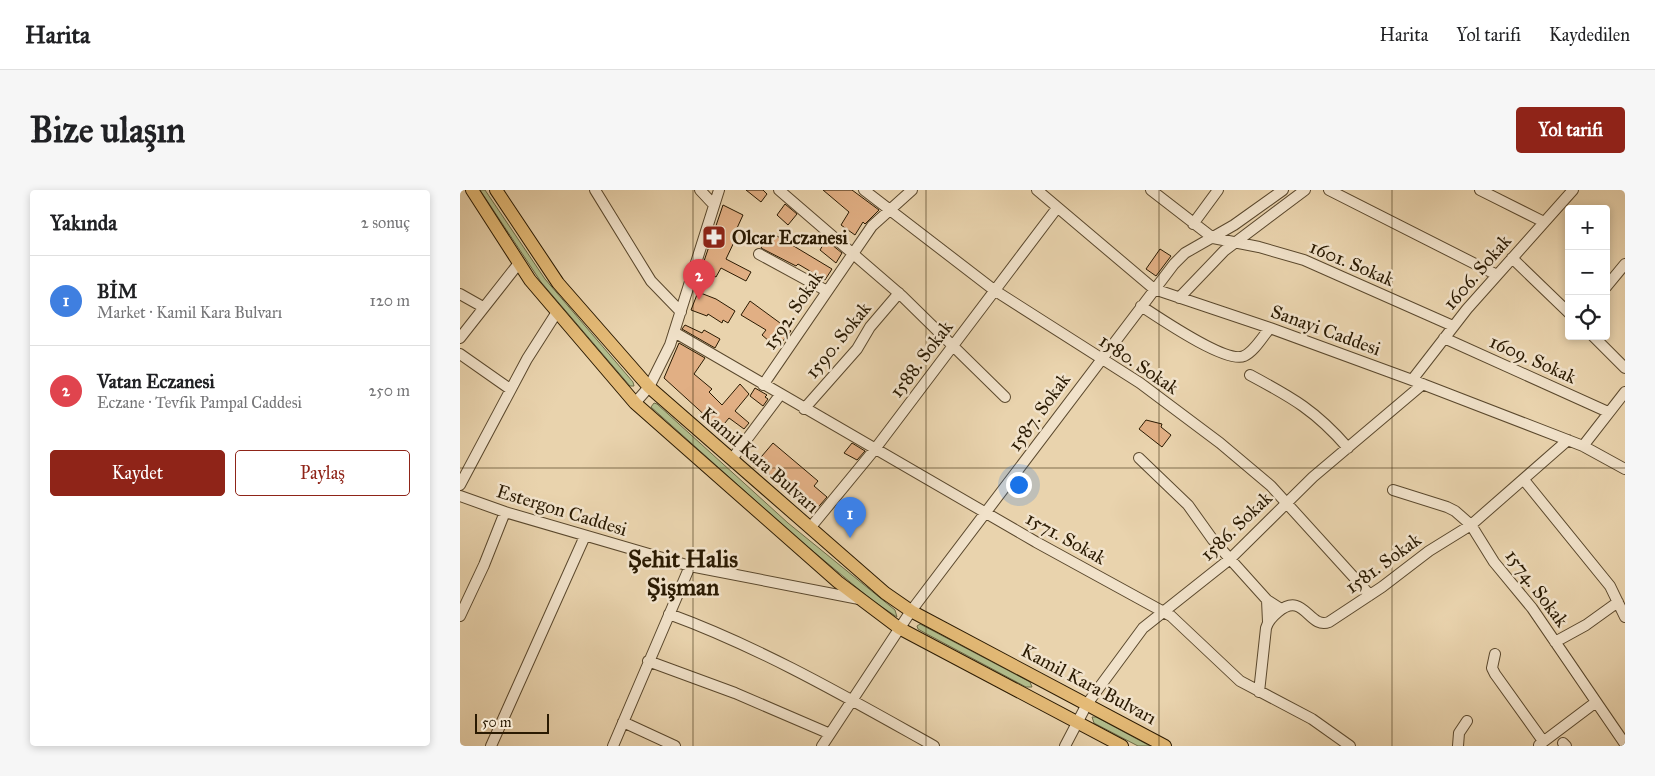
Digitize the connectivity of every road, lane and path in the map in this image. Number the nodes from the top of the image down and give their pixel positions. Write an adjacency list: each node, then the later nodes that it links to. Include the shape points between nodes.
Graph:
1 (472, 190): 27 (main road, Kamil Kara Bulvarı)
2 (496, 190): 56 (main road, Kamil Kara Bulvarı, via 558,283)
3 (595, 190): 41 (street, via 651,281)
4 (700, 190): 17 (street)
5 (719, 190): 17 (street)
6 (779, 190): 24 (street)
7 (864, 190): 18 (street, 1580. Sokak)
8 (912, 190): 18 (street, 1592. Sokak)
9 (1038, 190): 19 (street, Sanayi Caddesi)
10 (1151, 190): 21 (street)
11 (1218, 190): 21 (street)
12 (1283, 190): 22 (street, 1587. Sokak)
13 (1305, 190): 23 (street)
14 (1328, 190): 29 (street)
15 (1480, 190): 20 (street)
16 (1573, 190): 20 (street, 1606. Sokak)
17 (714, 205): 41 (street)
18 (890, 208): 24 (street, 1592. Sokak, via 872,226); 32 (street, 1580. Sokak)
19 (1057, 208): 31 (street, Sanayi Caddesi); 32 (street, 1588. Sokak)
20 (1544, 222): 26 (street, 1606. Sokak)
21 (1193, 224): 22 (street)
22 (1213, 238): 23 (street, 1601. Sokak); 31 (street, 1587. Sokak, via 1179,258)
23 (1235, 242): 36 (street); 42 (street, 1601. Sokak, via 1324,268)
24 (854, 252): 33 (street, 1592. Sokak); 34 (street)
25 (759, 254): 33 (street)
26 (1512, 258): 29 (street, 1606. Sokak); 39 (street)
27 (519, 263): 38 (street); 40 (main road, Kamil Kara Bulvarı)
28 (1625, 264): 30 (street)
29 (1497, 274): 42 (street, 1606. Sokak)
30 (1610, 282)
31 (1154, 289): 36 (street, Sanayi Caddesi); 37 (street, 1587. Sokak)
32 (994, 290): 48 (street, 1588. Sokak); 50 (street, 1580. Sokak)
33 (827, 291): 55 (street, 1592. Sokak)
34 (899, 293): 48 (street); 62 (street, 1590. Sokak, via 870,327 857,349)
35 (460, 294): 38 (street)
36 (1180, 298): 43 (street, Sanayi Caddesi)
37 (1141, 306): 43 (street, via 1197,340 1237,357 1247,355); 50 (street, 1587. Sokak)
38 (483, 307): 45 (street)
39 (1565, 309)
40 (557, 312): 57 (street); 61 (main road, Kamil Kara Bulvarı)
41 (681, 312): 44 (street)
42 (1453, 326): 46 (street, 1606. Sokak)
43 (1270, 328): 53 (street, Sanayi Caddesi)
44 (674, 332): 55 (street, 1571. Sokak); 56 (street)
45 (460, 338)
46 (1444, 338): 53 (street, 1606. Sokak); 63 (street, 1609. Sokak)
47 (1596, 340): 51 (street)
48 (953, 345): 60 (street); 67 (street, 1588. Sokak)
49 (460, 354): 57 (street)
50 (1100, 358): 75 (street, 1580. Sokak, via 1209,434); 77 (street, 1587. Sokak)
51 (1625, 368)
52 (1250, 375): 66 (street, via 1305,406)
53 (1412, 380): 54 (street, Sanayi Caddesi)
54 (1423, 384): 64 (street, Sanayi Caddesi); 66 (street, 1586. Sokak)
55 (763, 385): 59 (street, 1571. Sokak)
56 (649, 387): 61 (street); 69 (main road, Kamil Kara Bulvarı)
57 (510, 389): 72 (street)
58 (1625, 392): 63 (street)
59 (780, 395): 62 (street, 1571. Sokak); 69 (street)
60 (1004, 398)
61 (636, 403): 84 (main road, Kamil Kara Bulvarı, via 751,508)
62 (804, 409): 67 (street, 1571. Sokak)
63 (1608, 412): 65 (street)
64 (1568, 440): 65 (street, Sanayi Caddesi); 71 (street, 1581. Sokak)
65 (1583, 446): 70 (street, Sanayi Caddesi)
66 (1348, 448): 75 (street, 1586. Sokak)
67 (875, 449): 77 (street, 1571. Sokak); 79 (street, 1588. Sokak)
68 (1139, 458): 81 (street, via 1188,505)
69 (732, 460): 79 (main road, Kamil Kara Bulvarı)
70 (1625, 469)
71 (1524, 480): 78 (street, 1581. Sokak); 86 (street, via 1610,586)
72 (460, 485)
73 (1393, 490): 78 (street, 1574. Sokak, via 1447,507)
74 (460, 496): 76 (street, Estergon Caddesi)
75 (1286, 502): 81 (street, 1586. Sokak); 83 (street, 1580. Sokak)
76 (505, 512): 80 (street, Estergon Caddesi); 91 (street)
77 (986, 513): 88 (street, 1587. Sokak); 89 (street, 1571. Sokak)
78 (1471, 525): 83 (street, 1581. Sokak, via 1429,551); 95 (street, 1574. Sokak, via 1494,562)
79 (810, 528): 88 (main road, Kamil Kara Bulvarı, via 885,593)
80 (585, 536): 82 (street, Estergon Caddesi); 108 (street)
81 (1230, 559): 85 (street); 89 (street, 1586. Sokak)
82 (690, 566): 84 (street, Estergon Caddesi); 90 (street)
83 (1370, 596): 87 (street, 1581. Sokak, via 1324,624 1298,606)
84 (859, 599): 94 (main road, Kamil Kara Bulvarı)
85 (1267, 600): 87 (street); 93 (street)
86 (1618, 602): 92 (street); 95 (street)
87 (1281, 609): 93 (street)
88 (911, 611): 94 (street, 1587. Sokak); 101 (main road, Kamil Kara Bulvarı)
89 (1162, 611): 98 (street, 1571. Sokak, via 1178,621 1240,682); 101 (street, 1586. Sokak, via 1143,628)
90 (669, 614): 97 (street); 99 (street, via 761,652)
91 (460, 616)
92 (1625, 617)
93 (1268, 622): 98 (street)
94 (899, 628): 99 (street, 1587. Sokak); 104 (main road, Kamil Kara Bulvarı)
95 (1555, 642): 100 (street, 1574. Sokak)
96 (1495, 654): 106 (street, via 1492,662 1495,674)
97 (648, 661): 103 (street); 105 (street, via 735,693)
98 (1259, 692): 116 (street, 1571. Sokak, via 1312,719)
99 (850, 701): 105 (street, 1587. Sokak); 112 (street)
100 (1596, 702): 106 (street); 107 (street, 1574. Sokak)
101 (1087, 704): 104 (street, 1586. Sokak); 115 (main road, Kamil Kara Bulvarı)
102 (1466, 721): 117 (street, via 1459,732)
103 (623, 722): 109 (street); 110 (street)
104 (1078, 722): 113 (street, 1586. Sokak); 114 (main road, Kamil Kara Bulvarı)
105 (828, 733): 111 (street, 1587. Sokak)
106 (1541, 744)
107 (1625, 744)
108 (491, 746)
109 (613, 746)
110 (675, 746)
111 (822, 746)
112 (934, 746)
113 (1065, 746)
114 (1122, 746)
115 (1165, 746)
116 (1350, 746)
117 (1458, 746)

